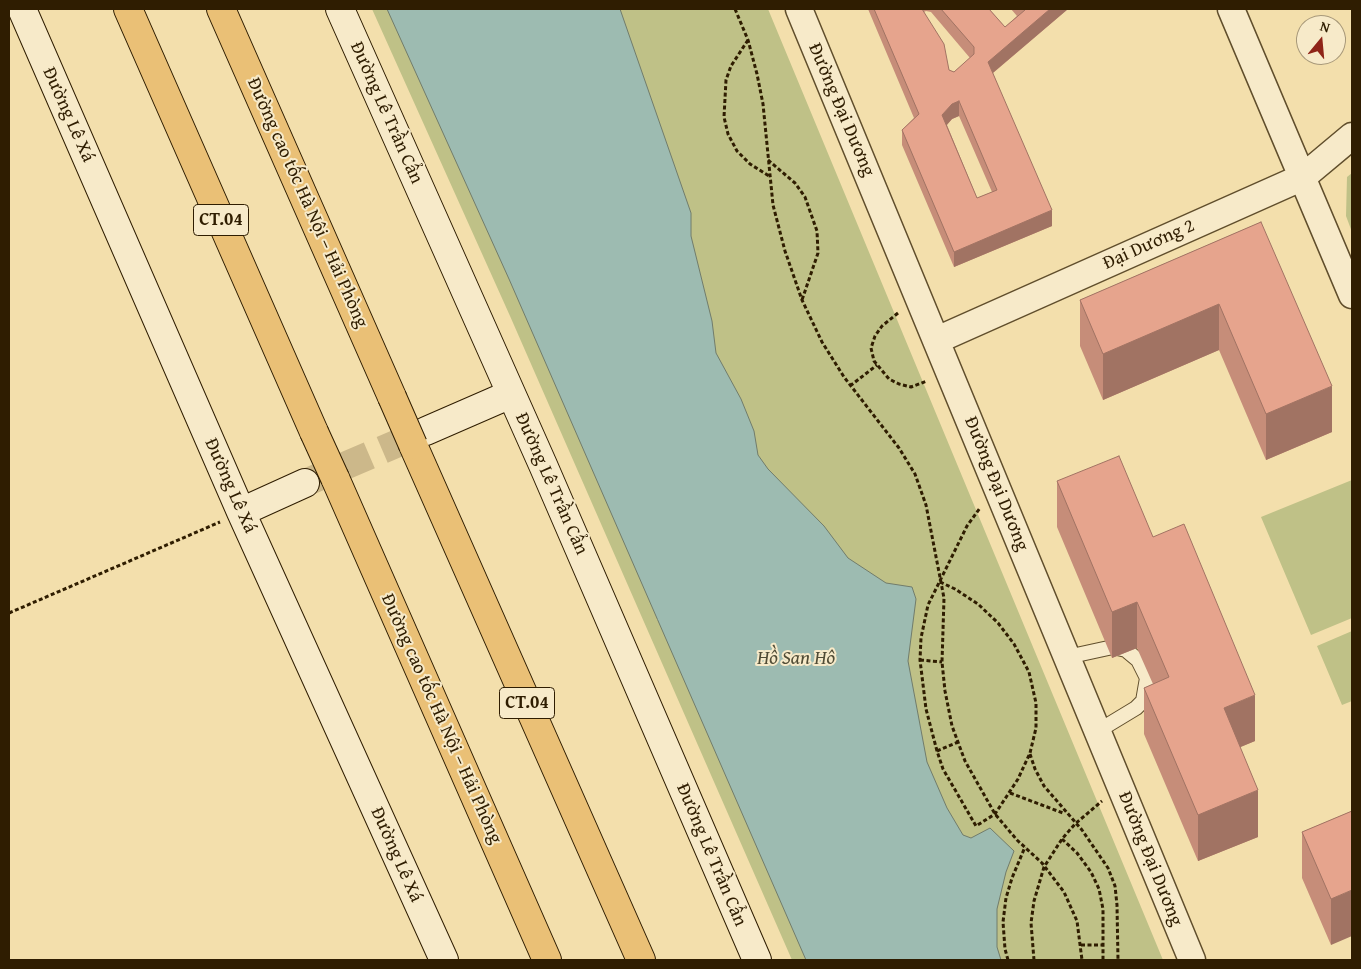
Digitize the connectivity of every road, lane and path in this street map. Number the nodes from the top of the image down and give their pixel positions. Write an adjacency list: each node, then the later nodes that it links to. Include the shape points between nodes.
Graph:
1 (22, 9): 24 (main road, Đường Lê Xá)
2 (128, 9): 45 (highway, Đường cao tốc Hà Nội – Hải Phòng / CT.04, bridge)
3 (221, 9): 21 (highway, Đường cao tốc Hà Nội – Hải Phòng / CT.04, bridge, via 392,397)
4 (340, 9): 20 (main road, Đường Lê Trần Cẩn)
5 (735, 9): 8 (path)
6 (799, 9): 16 (street, Đường Đại Dương)
7 (1232, 9): 12 (street)
8 (748, 40): 10 (path, via 763,104); 11 (path, via 728,72 724,117 737,151)
9 (1352, 136): 12 (street, Đại Dương 2)
10 (768, 159): 11 (path); 14 (path, via 806,197 817,231 818,253)
11 (769, 176): 14 (path, via 785,250)
12 (1303, 177): 13 (street); 16 (street, Đại Dương 2)
13 (1352, 295)
14 (802, 300): 19 (path, via 822,342)
15 (899, 313): 17 (path, via 875,336 871,348)
16 (937, 340): 27 (street, Đường Đại Dương)
17 (877, 365): 18 (path, via 889,379 899,384 911,387); 19 (path)
18 (927, 381)
19 (850, 386): 25 (path, via 915,474 926,505)
20 (511, 394): 21 (main road); 47 (main road, Đường Lê Trần Cẩn)
21 (420, 438): 46 (highway, CT.04)
22 (305, 483): 24 (main road)
23 (980, 507): 25 (path, via 967,526)
24 (241, 512): 26 (path); 44 (main road, Đường Lê Xá)
25 (940, 582): 28 (path, via 928,605); 29 (path, via 944,598); 33 (path, via 978,604 998,623 1018,651 1028,672 1036,703 1036,728)
26 (9, 613)
27 (1067, 657): 30 (street, Đường Đại Dương); 30 (lane, via 1113,647 1126,650 1138,660 1147,678 1142,701 1136,708)
28 (920, 660): 29 (path); 32 (path, via 926,709)
29 (942, 662): 31 (path, via 945,691)
30 (1098, 731): 53 (street, Đường Đại Dương)
31 (958, 742): 32 (path); 36 (path, via 981,793)
32 (937, 751): 36 (path, via 943,769 976,826)
33 (1030, 753): 34 (path); 37 (path, via 1044,786)
34 (1010, 793): 36 (path); 37 (path)
35 (1102, 801): 38 (path)
36 (995, 814): 40 (path)
37 (1065, 814): 38 (path)
38 (1076, 824): 39 (path); 52 (path, via 1108,868 1115,886)
39 (1062, 839): 41 (path); 43 (path, via 1077,853 1099,889 1103,909)
40 (1025, 847): 41 (path); 48 (path, via 1006,898 1003,922)
41 (1044, 867): 42 (path, via 1064,892 1077,921); 49 (path, via 1031,923)
42 (1081, 946): 43 (path); 50 (path)
43 (1103, 946): 51 (path)
44 (444, 960)
45 (547, 960)
46 (640, 960)
47 (757, 960)
48 (1008, 960)
49 (1034, 960)
50 (1082, 960)
51 (1103, 960)
52 (1118, 960)
53 (1192, 960)

